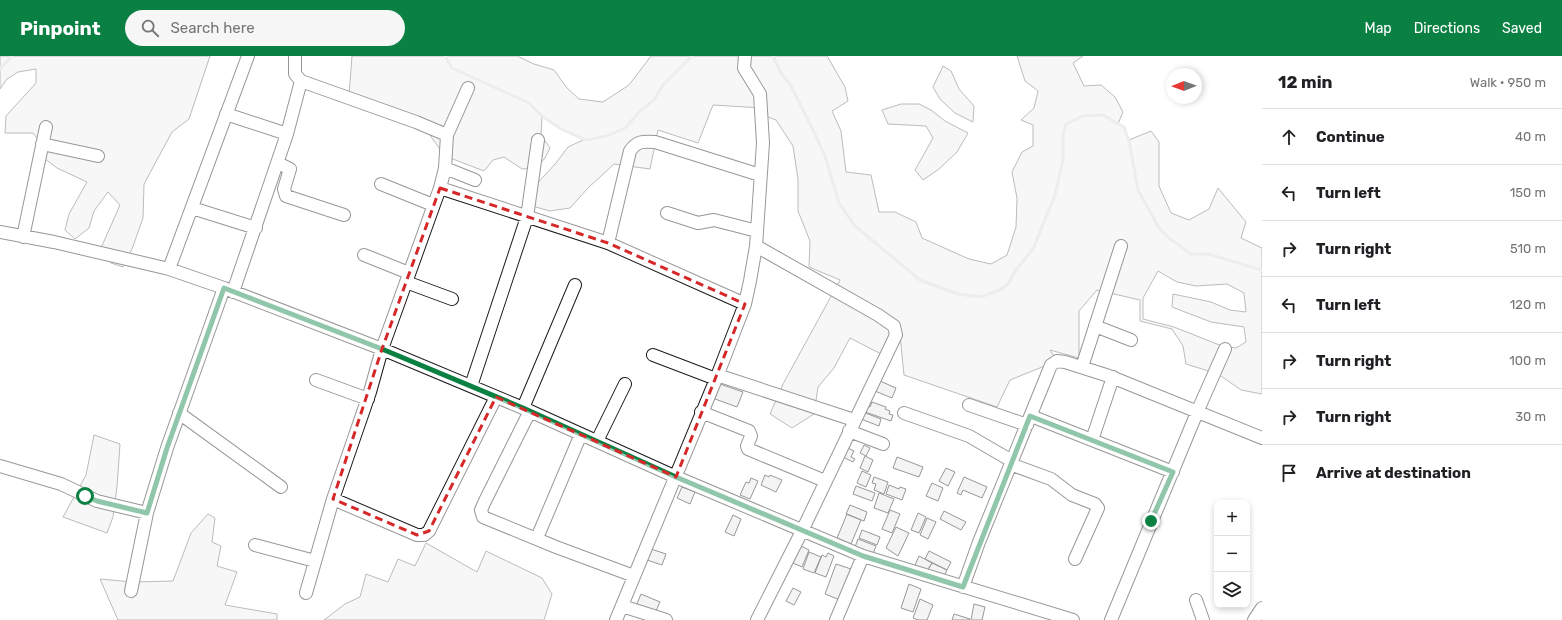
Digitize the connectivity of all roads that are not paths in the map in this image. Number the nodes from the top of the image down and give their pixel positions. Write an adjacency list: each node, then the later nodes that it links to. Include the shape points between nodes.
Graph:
1 (248, 56): 6 (street)
2 (295, 56): 4 (street, via 295,74)
3 (745, 57): 15 (street, via 744,68 760,94 762,108 763,143)
4 (301, 81): 8 (street); 9 (street)
5 (468, 88): 9 (street)
6 (226, 114): 8 (street); 20 (street)
7 (46, 127): 11 (street)
8 (287, 134): 13 (street)
9 (447, 135): 14 (street)
10 (538, 140): 23 (street)
11 (42, 144): 12 (street); 27 (street)
12 (98, 156)
13 (278, 163): 22 (street, via 290,169 284,189 286,196); 24 (street)
14 (445, 168): 16 (street); 18 (street)
15 (760, 176): 25 (street); 28 (street, via 655,142 644,141 635,144 630,151)
16 (475, 180)
17 (381, 184): 19 (street)
18 (440, 188): 19 (street); 23 (street)
19 (433, 205): 33 (street)
20 (192, 208): 24 (street); 32 (street)
21 (667, 213): 25 (street, via 698,223 714,220)
22 (344, 215)
23 (527, 217): 28 (street); 48 (street)
24 (256, 228): 35 (street)
25 (757, 231): 29 (street)
26 (0, 232): 27 (street)
27 (23, 237): 32 (street)
28 (608, 243): 37 (street)
29 (756, 246): 37 (street); 58 (street, via 831,287 894,326 894,343)
30 (1121, 246): 38 (street)
31 (364, 255): 33 (street)
32 (169, 269): 35 (street)
33 (408, 277): 36 (street); 40 (street)
34 (575, 285): 52 (street)
35 (229, 290): 40 (street); 55 (street)
36 (452, 299)
37 (745, 304): 44 (street)
38 (1095, 326): 39 (street); 43 (street)
39 (1131, 340)
40 (382, 349): 48 (street); 50 (street)
41 (1225, 349): 53 (street)
42 (653, 355): 44 (street)
43 (1082, 367): 45 (street); 57 (street, via 1057,361 1051,365)
44 (717, 377): 54 (street); 58 (street)
45 (1112, 377): 53 (street); 61 (street)
46 (316, 380): 50 (street)
47 (625, 384): 62 (street)
48 (471, 386): 49 (street)
49 (496, 397): 52 (street); 70 (street, via 429,531 424,535 417,535)
50 (368, 399): 70 (street)
51 (969, 405): 57 (street)
52 (527, 409): 59 (street); 73 (street, via 481,510 483,517 490,521)
53 (1198, 410): 60 (street); 66 (street)
54 (701, 412): 67 (street); 68 (street, via 749,432 751,436 748,449)
55 (179, 413): 69 (street); 71 (street)
56 (904, 413): 64 (street, via 969,436)
57 (1029, 420): 61 (street); 64 (street)
58 (852, 426): 63 (street); 68 (street)
59 (581, 434): 62 (street); 73 (street)
60 (1261, 434)
61 (1092, 440): 66 (street)
62 (597, 441): 67 (street)
63 (884, 444)
64 (1011, 463): 76 (street, via 1051,479 1072,495 1095,504 1098,508); 79 (street)
65 (0, 466): 71 (street, via 61,484 97,501)
66 (1173, 472): 90 (street)
67 (676, 477): 72 (street); 78 (street)
68 (825, 481): 72 (street)
69 (280, 487)
70 (333, 499): 77 (street)
71 (147, 513): 80 (street)
72 (802, 531): 75 (street); 87 (street)
73 (537, 538): 78 (street)
74 (255, 545): 77 (street)
75 (863, 556): 79 (street); 88 (street)
76 (1075, 558)
77 (315, 561): 81 (street)
78 (634, 576): 83 (street)
79 (963, 587): 89 (street)
80 (131, 591)
81 (306, 593)
82 (1196, 600): 91 (street)
83 (622, 606): 85 (street); 86 (street)
84 (1262, 608): 92 (street)
85 (616, 620)
86 (666, 620)
87 (757, 620)
88 (836, 620)
89 (1073, 620)
90 (1111, 620)
91 (1203, 620)
92 (1254, 620)

